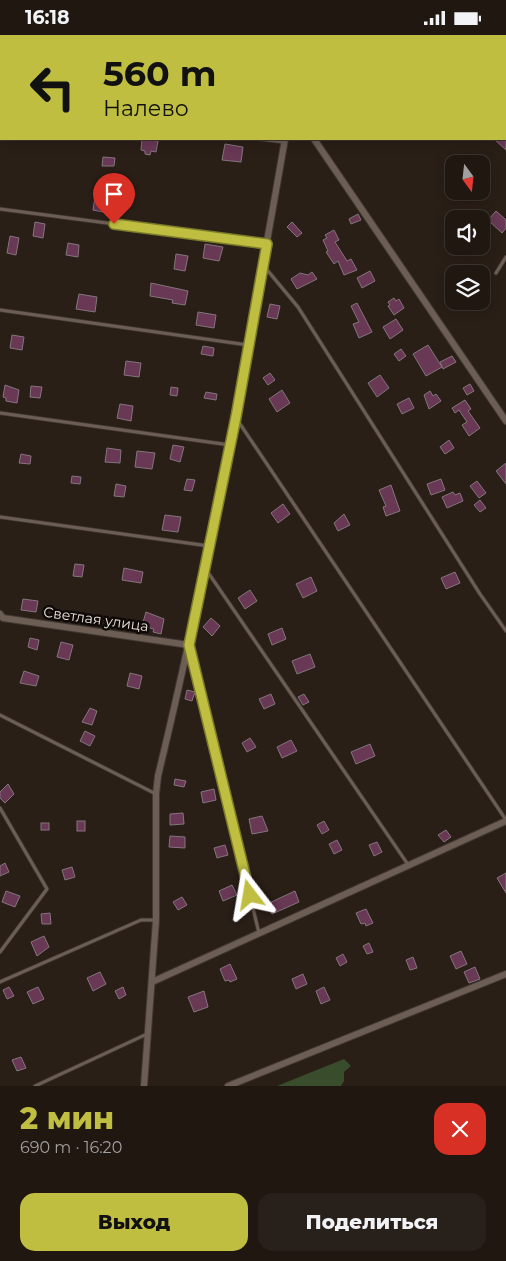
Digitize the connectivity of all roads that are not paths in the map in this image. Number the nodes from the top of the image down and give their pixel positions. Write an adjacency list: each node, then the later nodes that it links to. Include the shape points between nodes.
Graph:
1 (284, 140): 4 (street)
2 (315, 140): 12 (street)
3 (0, 209): 4 (lane)
4 (267, 244): 6 (street)
5 (506, 257): 7 (lane)
6 (263, 264): 9 (street); 18 (lane, via 298,307)
7 (496, 273)
8 (0, 310): 9 (lane)
9 (248, 345): 11 (street)
10 (0, 413): 13 (lane)
11 (236, 417): 13 (street); 23 (lane)
12 (506, 421)
13 (230, 445): 15 (street)
14 (0, 517): 15 (lane)
15 (209, 546): 16 (street)
16 (205, 567): 19 (street); 24 (lane)
17 (1, 617): 19 (street, Светлая улица)
18 (506, 631)
19 (189, 645): 21 (street); 26 (lane)
20 (0, 715): 21 (lane)
21 (156, 794): 25 (street)
22 (0, 807): 27 (lane, via 47,889)
23 (506, 821): 24 (street)
24 (409, 867): 26 (street)
25 (156, 920): 29 (lane, via 141,920); 30 (street)
26 (259, 934): 30 (street)
27 (0, 951)
28 (506, 974): 34 (street)
29 (0, 982)
30 (152, 983): 31 (street)
31 (148, 1034): 32 (lane); 33 (street)
32 (35, 1086)
33 (144, 1086)
34 (228, 1086)

